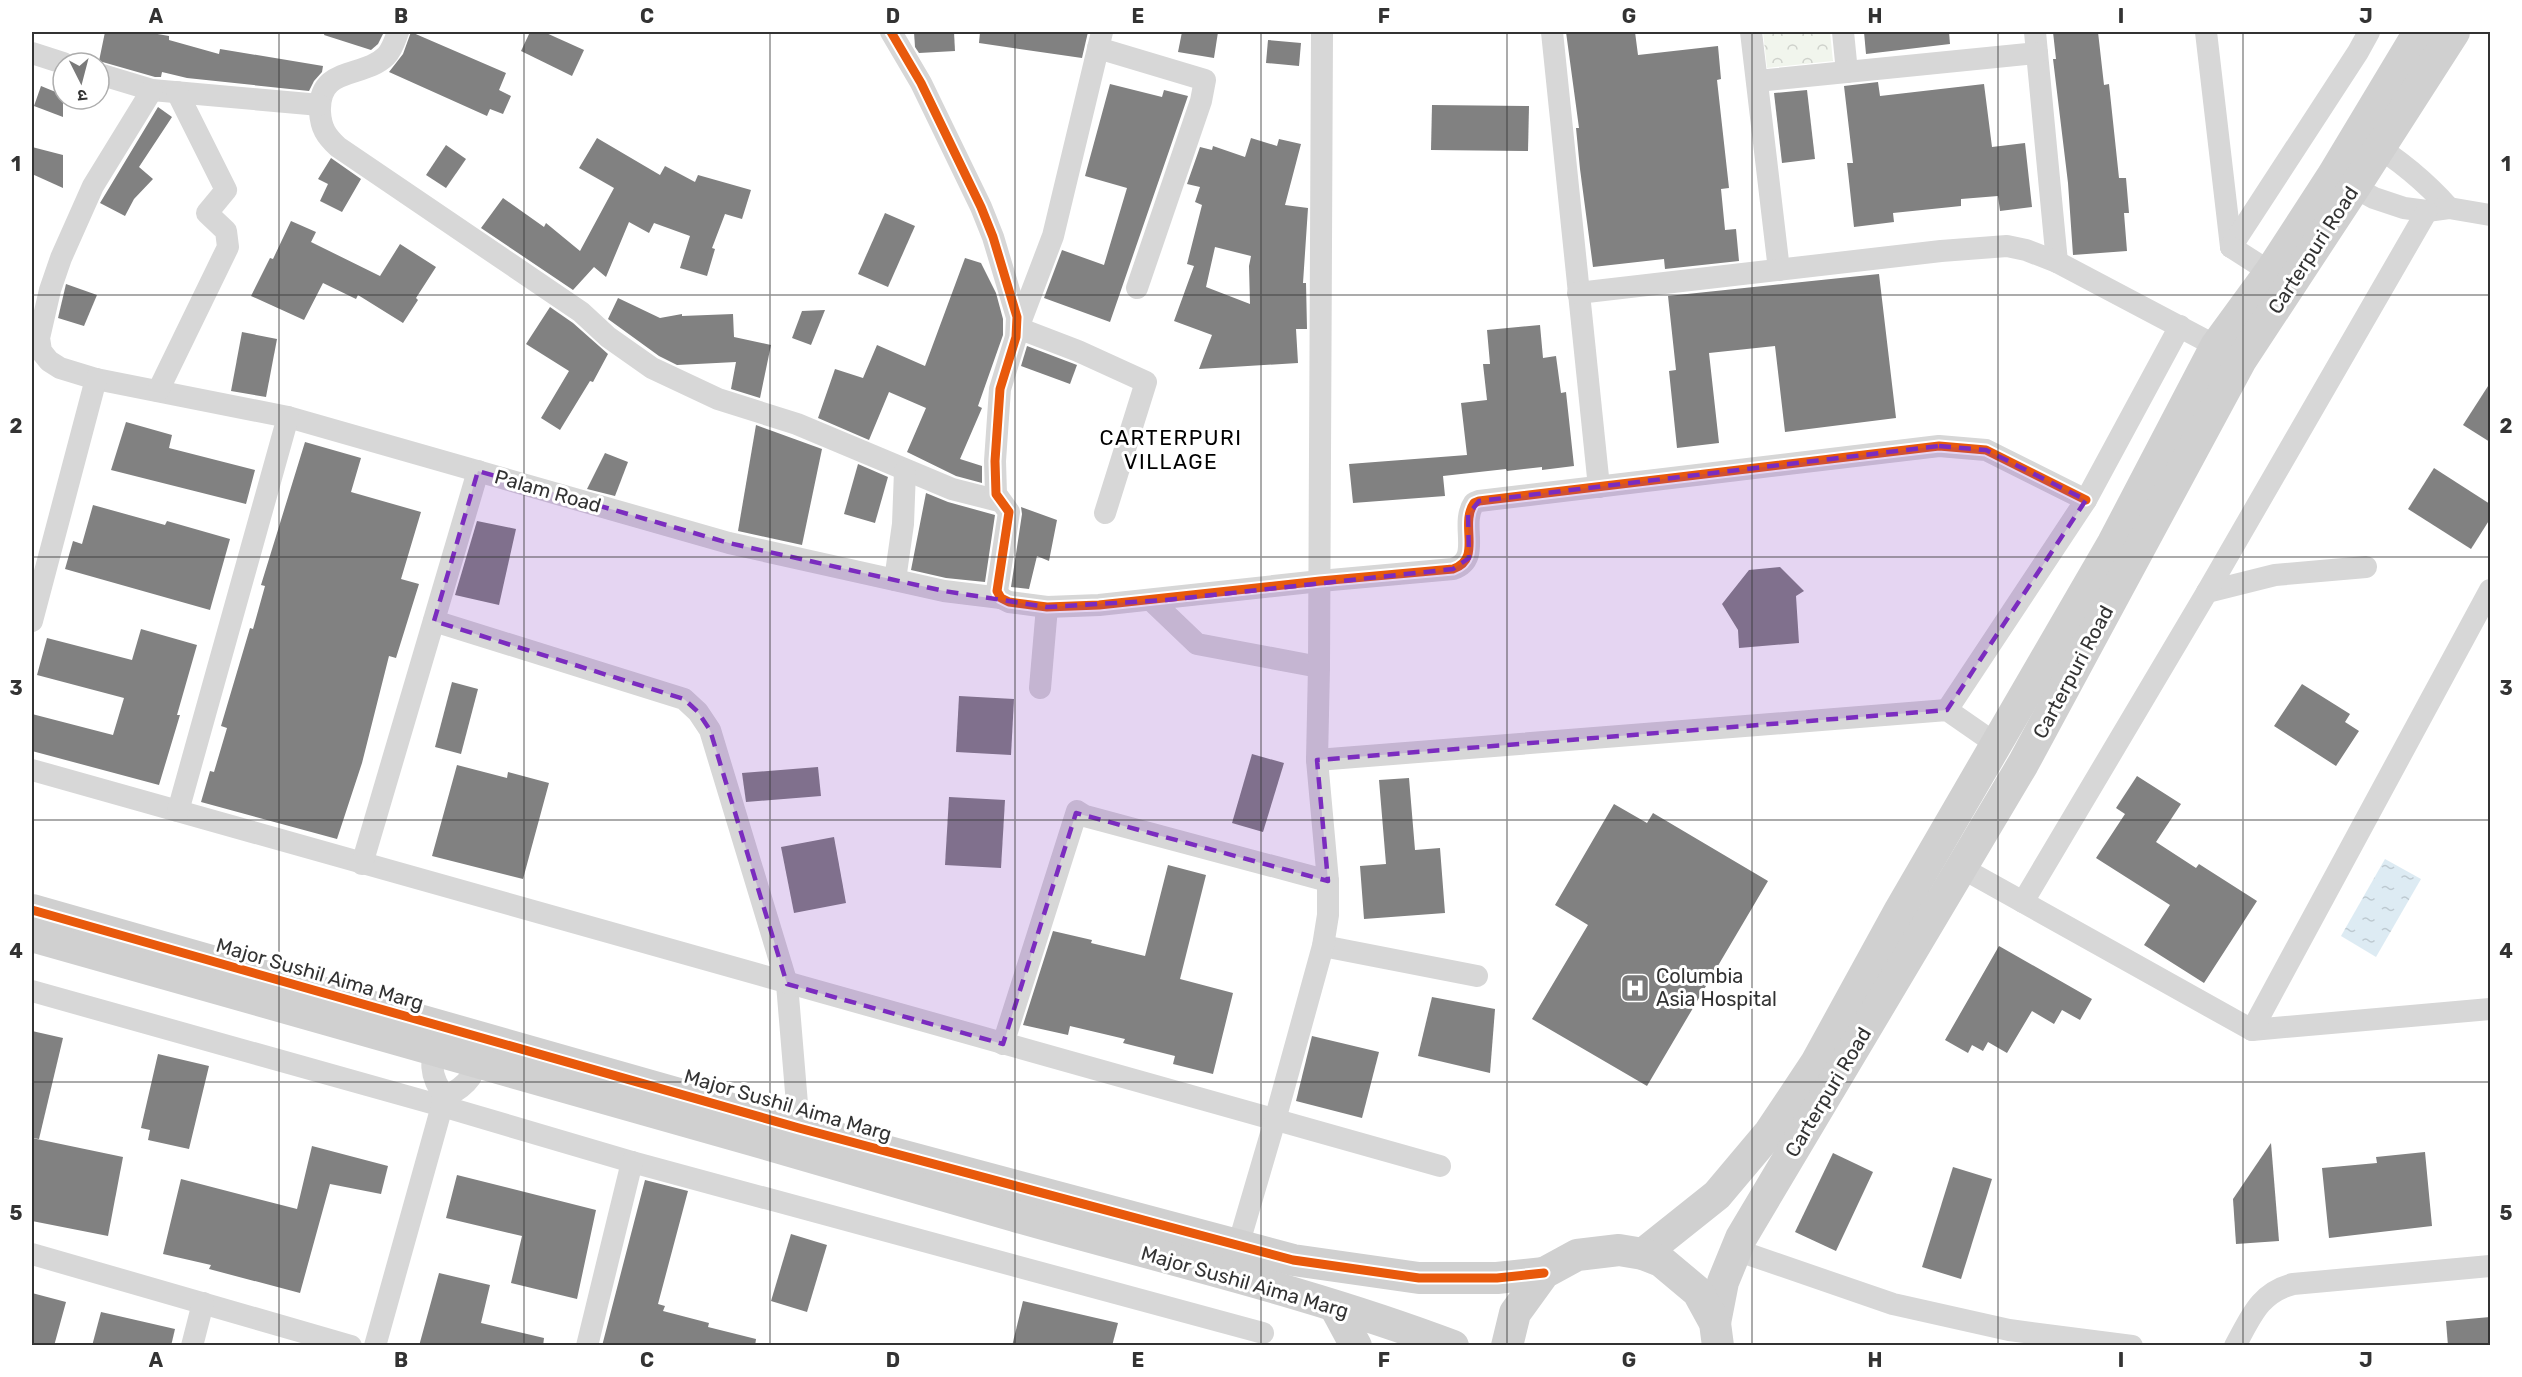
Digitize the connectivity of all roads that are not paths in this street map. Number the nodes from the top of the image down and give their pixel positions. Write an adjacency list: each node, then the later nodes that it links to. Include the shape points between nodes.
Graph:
1 (398, 32): 20 (street, via 385,57 331,80)
2 (891, 32): 32 (street, via 921,83 981,207)
3 (1322, 32): 45 (street)
4 (1552, 32): 30 (street)
5 (1751, 32): 17 (street)
6 (1843, 32): 15 (street)
7 (2206, 32): 25 (street)
8 (2369, 32): 25 (street)
9 (2419, 32): 21 (main road, Carterpuri Road)
10 (2454, 32): 21 (main road, Carterpuri Road)
11 (1100, 40): 29 (street, via 1205,80 1201,102); 32 (street, via 1053,236)
12 (2036, 42): 15 (street); 26 (street)
13 (32, 53): 14 (street)
14 (51, 59)
15 (1847, 72): 17 (street)
16 (111, 78): 18 (street)
17 (1757, 81): 27 (street)
18 (152, 90): 19 (street); 34 (street, Palam Road, via 93,186 76,223 50,290 39,338 41,351 49,361)
19 (177, 92): 20 (street); 35 (street, via 226,190 207,213 226,231 228,247)
20 (320, 105): 38 (street, via 326,136 338,147 581,312 652,368 718,399 797,424)
21 (2368, 141): 22 (main road, Carterpuri Road); 23 (street, via 2430,187)
22 (2344, 181): 23 (street, via 2373,198 2404,208); 28 (main road, Carterpuri Road); 62 (main road, Carterpuri Road, via 2241,360 2023,764)
23 (2438, 209): 24 (street); 48 (street)
24 (2490, 215)
25 (2231, 247): 28 (street)
26 (2057, 262): 27 (street, via 2007,246); 31 (street)
27 (1779, 270): 30 (street)
28 (2271, 272): 33 (main road, Carterpuri Road)
29 (1137, 288)
30 (1578, 293): 39 (street)
31 (2180, 326): 33 (street); 40 (street)
32 (1018, 328): 41 (street, via 1000,389 995,486); 42 (street, via 1146,382)
33 (2216, 346): 57 (main road, Carterpuri Road, via 2113,543)
34 (96, 379): 35 (street, Palam Road); 46 (street)
35 (158, 391): 36 (street, Palam Road)
36 (288, 417): 37 (street, Palam Road); 60 (street)
37 (478, 471): 44 (street, Palam Road, via 729,543); 53 (street)
38 (906, 471): 41 (street, via 952,489); 44 (street)
39 (1599, 487): 40 (street, via 1939,446 1986,450); 45 (street, Palam Road, via 1474,503 1468,515 1469,558 1462,566)
40 (2086, 500): 56 (street)
41 (999, 501): 49 (street, via 1008,512 998,586)
42 (1106, 513)
43 (2366, 567): 48 (street, via 2275,575)
44 (895, 580): 49 (street, Palam Road)
45 (1320, 581): 50 (street, Palam Road); 54 (street)
46 (36, 586): 52 (street)
47 (2490, 590): 72 (street)
48 (2207, 592): 64 (street)
49 (1001, 598): 51 (street, Palam Road)
50 (1152, 601): 51 (street, Palam Road); 54 (street, via 1197,644)
51 (1047, 607): 55 (street)
52 (32, 621)
53 (434, 621): 61 (street); 69 (street, via 684,699 698,712 710,730)
54 (1319, 667): 58 (street)
55 (1040, 688)
56 (1947, 710): 57 (street); 58 (street)
57 (1996, 744): 84 (main road, Carterpuri Road, via 1816,1064 1770,1132 1718,1195)
58 (1317, 760): 63 (street)
59 (32, 770): 60 (street)
60 (178, 811): 61 (street)
61 (362, 864): 69 (street)
62 (1962, 868): 64 (street); 82 (main road, Carterpuri Road)
63 (1328, 881): 67 (street); 74 (street, via 1077,811)
64 (2023, 902): 72 (street)
65 (32, 910): 73 (main road, Major Sushil Aima Marg)
66 (32, 936): 73 (main road, Major Sushil Aima Marg)
67 (1323, 946): 68 (street); 77 (street)
68 (1477, 976)
69 (787, 984): 74 (street); 78 (street)
70 (32, 991): 76 (street)
71 (2490, 1009): 72 (street)
72 (2252, 1030)
73 (436, 1038): 75 (main road, Major Sushil Aima Marg); 76 (street, via 433,1077)
74 (1003, 1044): 77 (street)
75 (482, 1050): 76 (street, via 470,1080); 78 (main road, Major Sushil Aima Marg); 88 (main road, Major Sushil Aima Marg)
76 (444, 1101): 79 (street); 93 (street)
77 (1275, 1120): 80 (street); 81 (street)
78 (800, 1128): 81 (main road, Major Sushil Aima Marg)
79 (632, 1161): 89 (street); 94 (street)
80 (1440, 1166)
81 (1238, 1246): 86 (main road, Major Sushil Aima Marg, via 1293,1260 1419,1278 1487,1279)
82 (1736, 1250): 90 (main road, Carterpuri Road, via 1723,1282); 98 (street, via 1893,1304 2009,1330)
83 (32, 1254): 87 (street)
84 (1643, 1254): 86 (main road, via 1619,1250 1577,1255); 90 (main road, via 1661,1261 1698,1292)
85 (2490, 1266): 99 (street, via 2293,1284 2276,1289 2259,1304)
86 (1544, 1273): 97 (main road, via 1515,1313)
87 (203, 1303): 91 (street); 92 (street)
88 (1335, 1307): 95 (main road); 96 (main road, Major Sushil Aima Marg)
89 (1263, 1333)
90 (1716, 1334)
91 (192, 1346)
92 (351, 1346)
93 (375, 1346)
94 (587, 1346)
95 (1356, 1346)
96 (1453, 1346)
97 (1507, 1346)
98 (2132, 1346)
99 (2235, 1346)

